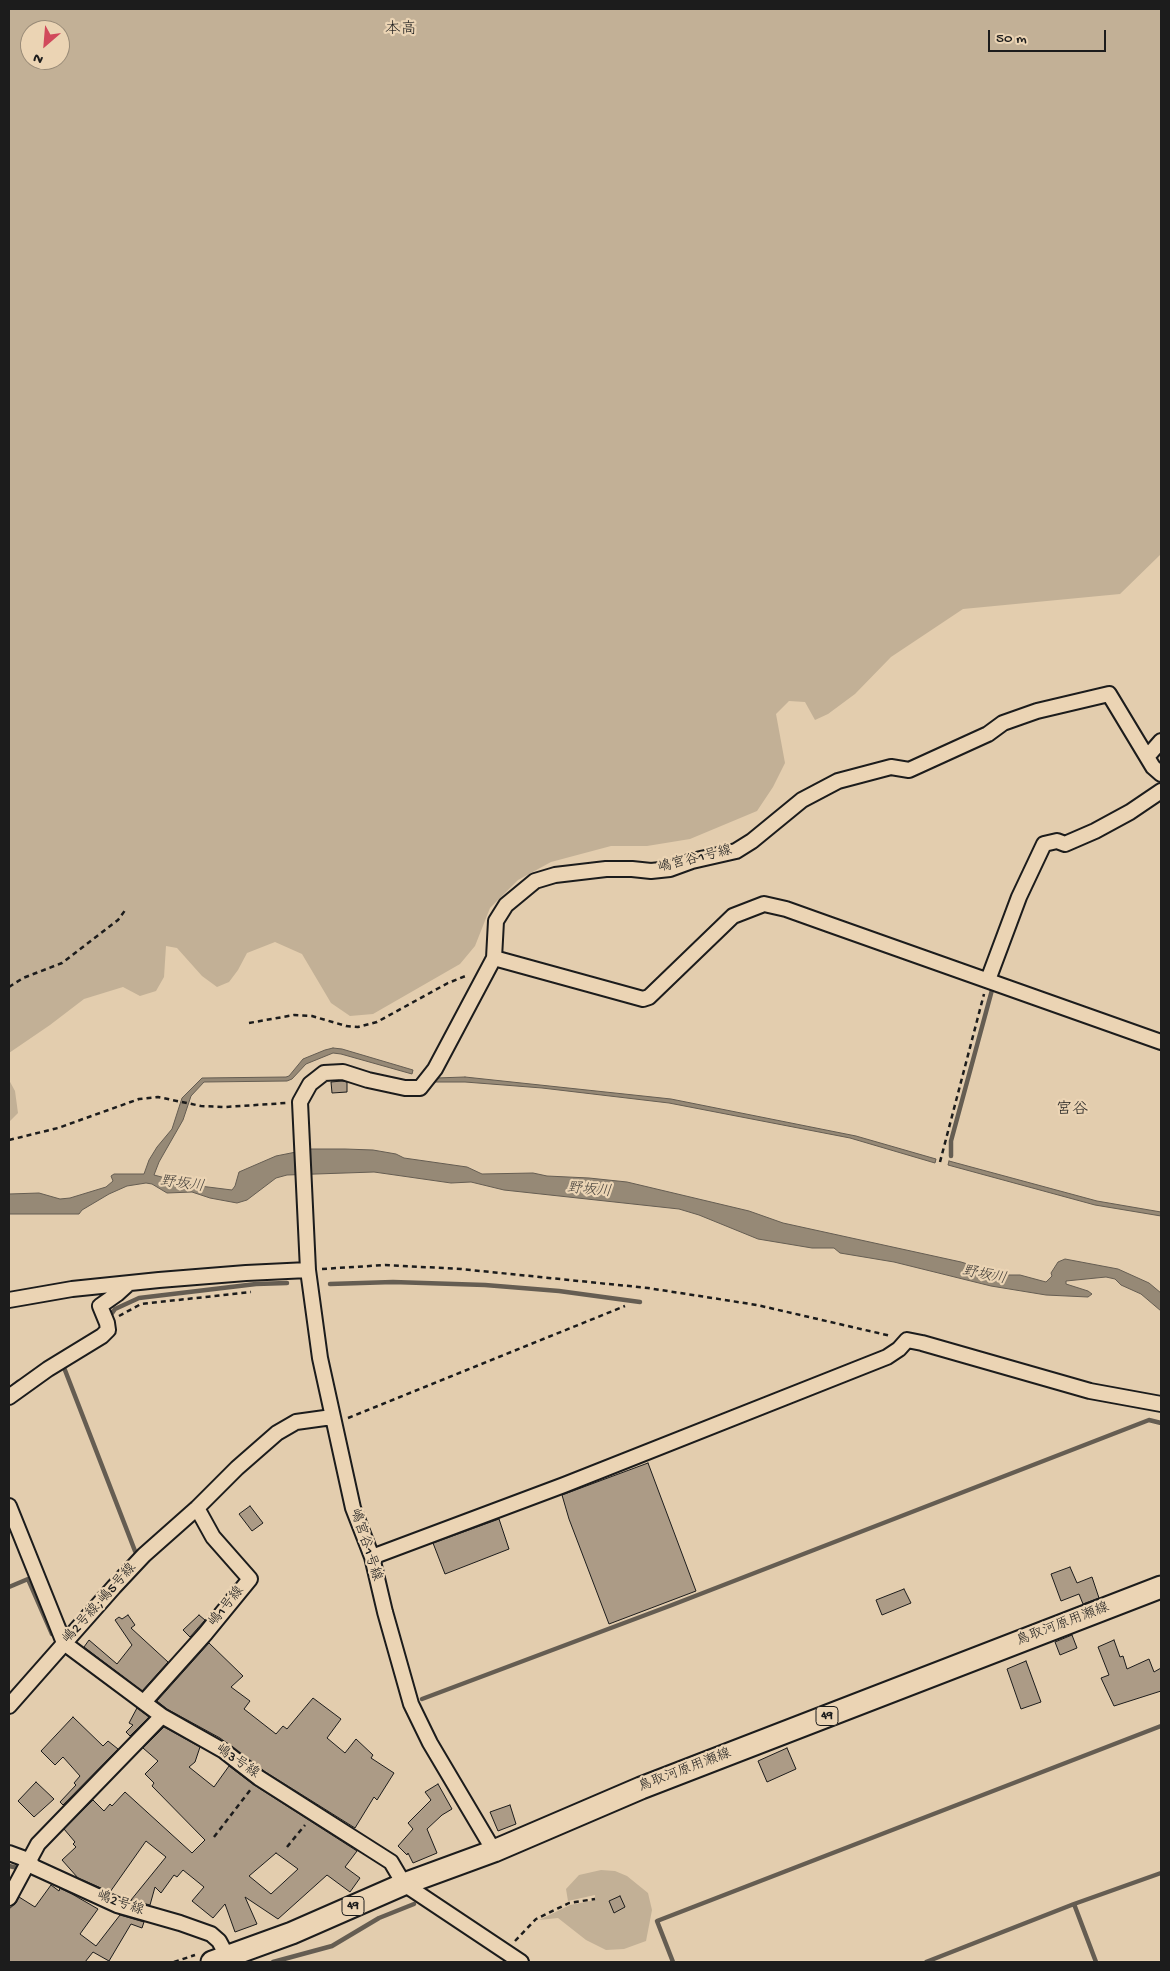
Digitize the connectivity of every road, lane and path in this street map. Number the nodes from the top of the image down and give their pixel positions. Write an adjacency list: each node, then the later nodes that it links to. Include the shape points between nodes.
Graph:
1 (1161, 741): 2 (street)
2 (1147, 757): 3 (street, 嶋宮谷1号線); 6 (street, 嶋宮谷1号線, via 1109,694 1037,712 1003,723 988,734 909,770 891,767 829,785 802,800 736,851 651,872 606,869 535,881 506,905 496,921)
3 (1161, 774)
4 (1161, 791): 8 (street, via 1130,812 1065,844 1057,841 1044,844 1019,897)
5 (126, 909): 9 (path, via 118,920 62,964 23,978)
6 (494, 958): 7 (street, 嶋宮谷1号線); 8 (street, via 643,999 649,997 734,916 764,904)
7 (484, 977): 10 (path, via 465,975 377,1022 358,1027 294,1015); 12 (street, 嶋宮谷1号線, via 435,1069 420,1088 405,1088 343,1072 324,1073 310,1084)
8 (988, 980): 11 (street); 14 (path)
9 (9, 987)
10 (249, 1023)
11 (1161, 1042)
12 (300, 1102): 13 (path, via 217,1107 158,1097 139,1099 58,1128); 15 (street, 嶋宮谷1号線)
13 (9, 1140)
14 (940, 1162)
15 (308, 1270): 16 (street, via 246,1272); 21 (path, via 385,1265 461,1269 658,1289 757,1305); 24 (street, 嶋宮谷1号線, via 320,1358)
16 (128, 1284): 18 (street, via 72,1289); 20 (street, via 100,1306)
17 (251, 1292): 20 (path, via 140,1304 120,1316)
18 (9, 1300)
19 (625, 1306): 24 (path)
20 (108, 1330): 22 (street)
21 (907, 1340): 23 (street, via 1090,1391); 27 (street, via 887,1358)
22 (9, 1397)
23 (1161, 1404)
24 (333, 1420): 26 (street, 嶋2号線;嶋5号線, via 296,1422 276,1433); 27 (street, 嶋宮谷1号線, via 353,1508)
25 (9, 1506): 29 (street)
26 (197, 1508): 29 (street, 嶋2号線;嶋5号線, via 144,1555); 30 (street, 嶋1号線, via 213,1537 250,1578)
27 (372, 1557): 37 (street, 嶋宮谷1号線, via 411,1704 430,1743)
28 (1161, 1587): 37 (main road, 鳥取河原用瀬線 / 49, via 641,1788)
29 (64, 1643): 30 (street, 嶋3号線); 31 (street, 嶋2号線;嶋5号線)
30 (144, 1702): 32 (street, 嶋3号線)
31 (9, 1706)
32 (162, 1716): 33 (street, 嶋3号線, via 224,1751); 39 (street, via 38,1844)
33 (259, 1778): 34 (street, 嶋3号線); 35 (path)
34 (315, 1813): 36 (path); 40 (street, 嶋3号線, via 391,1862)
35 (214, 1837)
36 (287, 1847)
37 (494, 1851): 40 (main road, 鳥取河原用瀬線 / 49)
38 (9, 1853): 39 (street, 嶋2号線)
39 (28, 1860): 41 (street); 44 (street, 嶋2号線, via 34,1868 117,1905 211,1934 219,1941)
40 (404, 1884): 43 (street); 44 (main road, 鳥取河原用瀬線 / 49, via 292,1933)
41 (9, 1898)
42 (595, 1899): 43 (path, via 569,1903 536,1918)
43 (504, 1951): 46 (street)
44 (213, 1956): 45 (path, via 196,1955)
45 (174, 1962)
46 (521, 1962)

